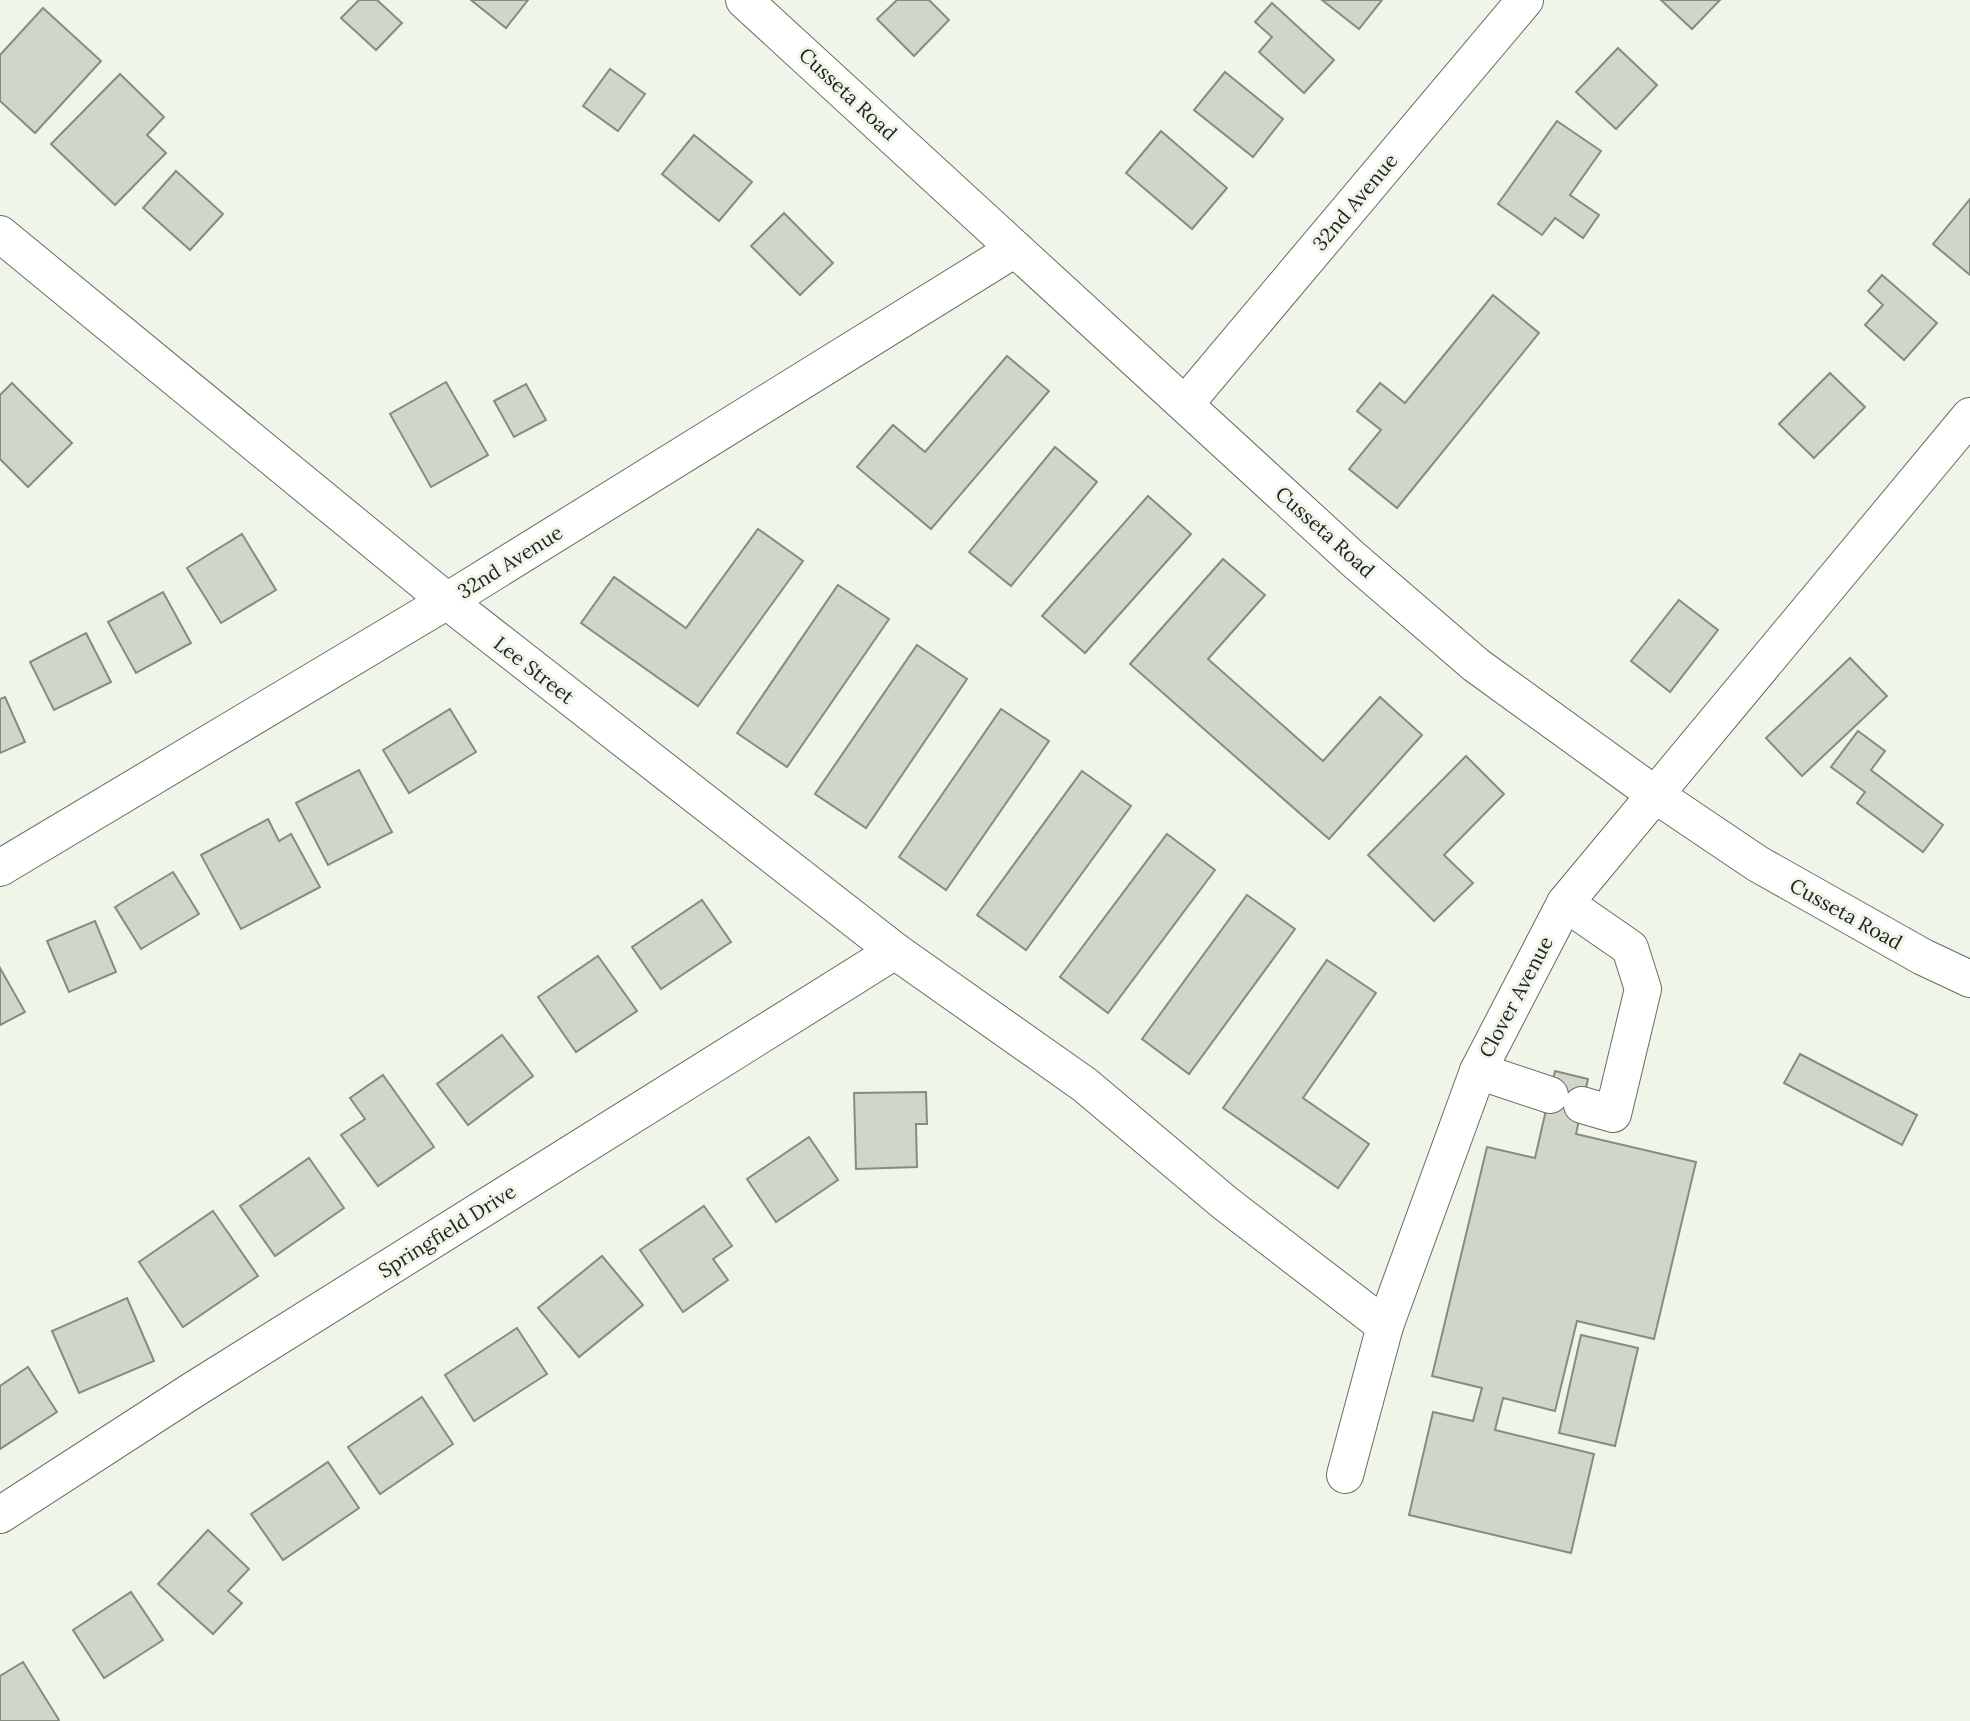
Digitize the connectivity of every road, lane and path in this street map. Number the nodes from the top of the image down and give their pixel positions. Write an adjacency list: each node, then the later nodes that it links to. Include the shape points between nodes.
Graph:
1 (1525, 0): 5 (street, 32nd Avenue)
2 (766, 7): 4 (street, Cusseta Road)
3 (0, 234): 7 (street, Lee Street)
4 (1015, 249): 5 (street, Cusseta Road); 7 (street, 32nd Avenue)
5 (1186, 403): 8 (street, Cusseta Road, via 1476,665)
6 (1970, 416): 8 (street, Clover Avenue)
7 (447, 601): 9 (street, 32nd Avenue); 11 (street, Lee Street)
8 (1657, 796): 10 (street, Clover Avenue); 12 (street, Cusseta Road, via 1758,864)
9 (0, 868)
10 (1565, 903): 13 (street, Clover Avenue); 13 (street, via 1630,948 1643,989 1582,1105)
11 (895, 951): 14 (street, Lee Street, via 1085,1085 1225,1203); 16 (street, Springfield Drive)
12 (1970, 979)
13 (1478, 1071): 14 (street, Clover Avenue)
14 (1385, 1326): 15 (street, Clover Avenue)
15 (1345, 1475)
16 (0, 1515)

